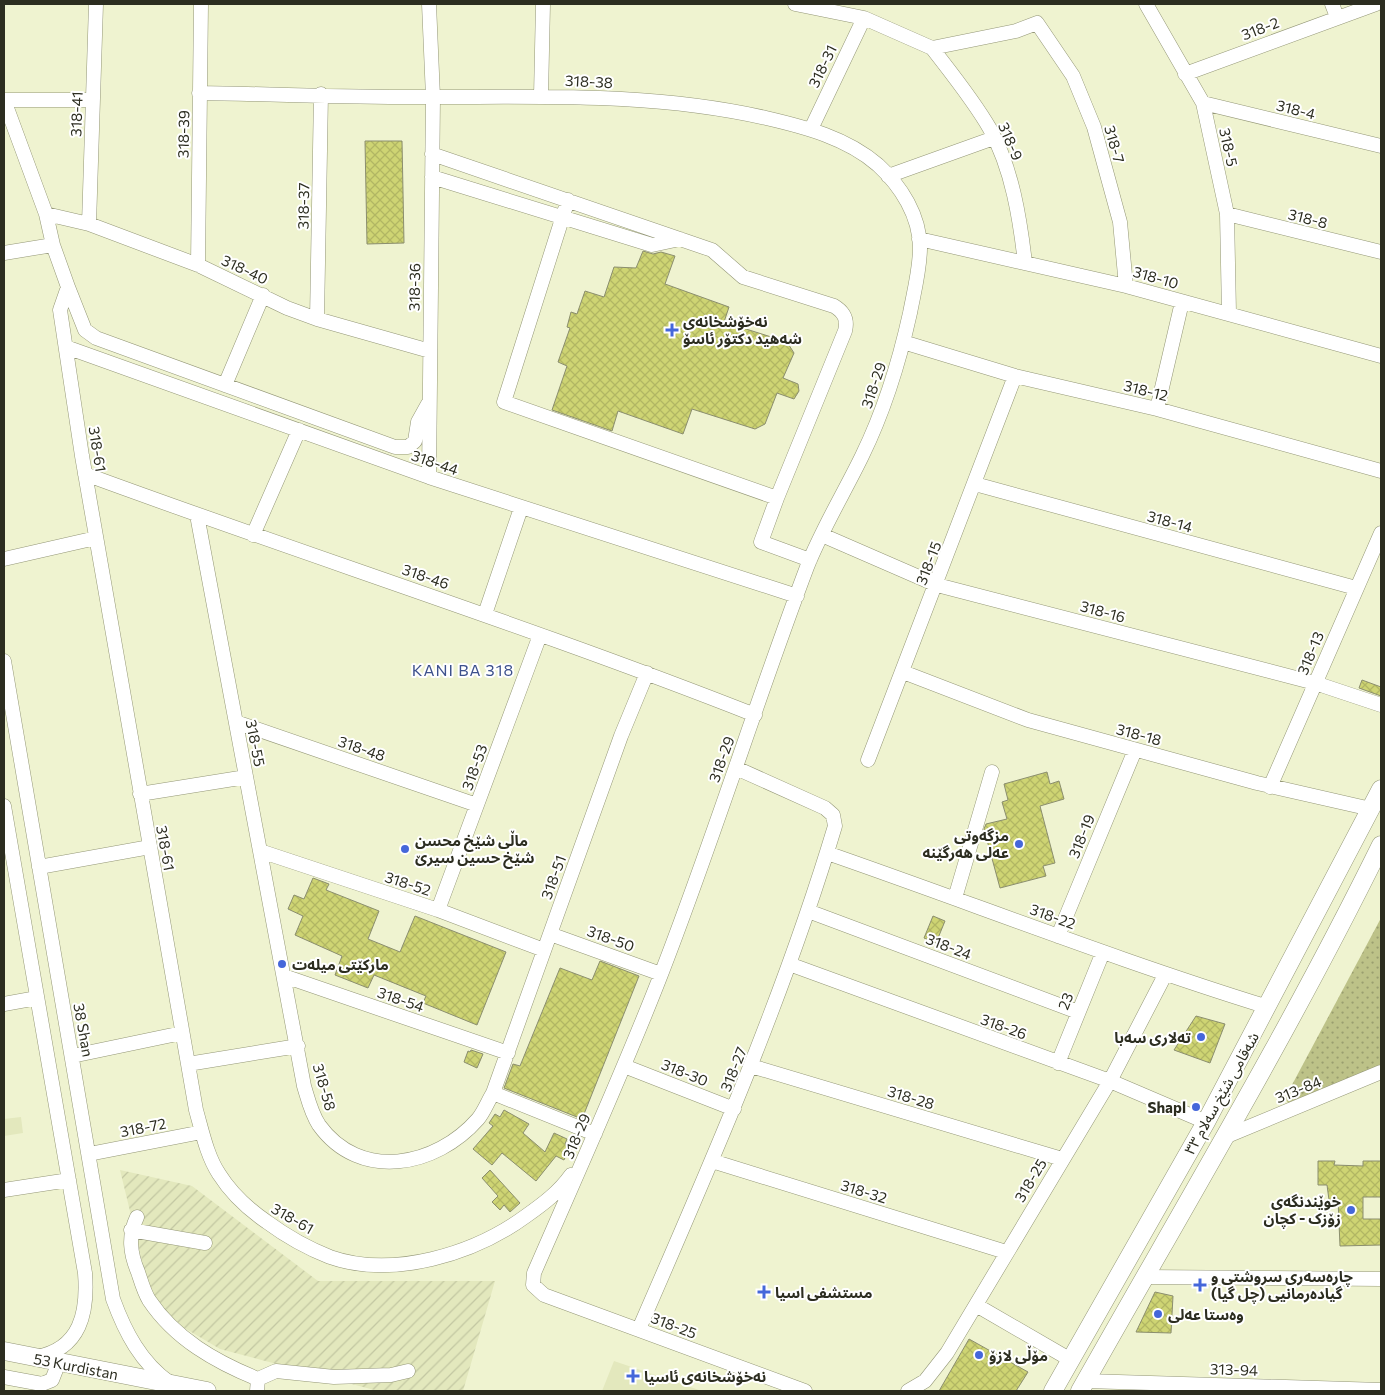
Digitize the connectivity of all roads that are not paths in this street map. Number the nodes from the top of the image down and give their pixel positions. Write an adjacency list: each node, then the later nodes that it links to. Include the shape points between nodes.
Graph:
1 (96, 4): 17 (street, 318-41)
2 (201, 4): 12 (street, 318-39)
3 (429, 4): 15 (street, 318-36)
4 (543, 4): 14 (street)
5 (795, 4): 9 (street)
6 (1146, 4): 11 (street, 318-5)
7 (1376, 4): 8 (street, 318-2)
8 (1335, 10): 11 (street, 318-2)
9 (864, 18): 10 (street); 19 (street, 318-31)
10 (932, 48): 20 (street, 318-9); 37 (street, 318-7, via 1016,31 1037,23 1073,76 1094,127 1120,222)
11 (1185, 74): 18 (street, 318-5)
12 (199, 93): 13 (street, 318-38); 36 (street, 318-39)
13 (321, 94): 15 (street, 318-38); 42 (street, 318-37)
14 (541, 96): 15 (street, 318-38); 19 (street, 318-38, via 681,103)
15 (433, 97): 22 (street, 318-36)
16 (4, 100): 17 (street); 26 (street)
17 (92, 100): 29 (street, 318-41)
18 (1203, 104): 21 (street, 318-4); 27 (street, 318-5)
19 (810, 129): 23 (street, 318-38, via 849,146 877,164)
20 (994, 138): 23 (street); 35 (street, 318-9, via 1002,154 1017,210)
21 (1381, 146)
22 (432, 154): 24 (street, 318-36); 25 (street)
23 (888, 176): 31 (street, 318-38, via 912,212)
24 (432, 177): 28 (street); 45 (street, 318-36)
25 (568, 200): 28 (street); 30 (street)
26 (46, 214): 29 (street, 318-40); 32 (street)
27 (1227, 214): 33 (street, 318-8); 41 (street, 318-5)
28 (563, 218): 30 (street, via 652,246); 56 (street, via 504,402)
29 (89, 224): 36 (street, 318-40)
30 (680, 239): 56 (street, via 712,250 743,277 834,306 845,316 846,331)
31 (919, 240): 35 (street, 318-10); 43 (street, 318-29, via 916,285)
32 (53, 245): 34 (street); 38 (street)
33 (1381, 252)
34 (4, 253)
35 (1025, 263): 37 (street, 318-10)
36 (198, 265): 39 (street, 318-40)
37 (1126, 286): 40 (street, 318-10)
38 (68, 287): 44 (street, 318-61, via 60,310); 48 (street, via 85,330 96,338)
39 (263, 295): 42 (street, 318-40); 48 (street)
40 (1182, 302): 41 (street, 318-10); 50 (street)
41 (1229, 313): 46 (street, 318-10)
42 (317, 319): 45 (street, 318-40)
43 (903, 342): 47 (street, 318-12); 61 (street, 318-29, via 887,398)
44 (66, 347): 51 (street, 318-44); 53 (street, 318-61)
45 (430, 351): 49 (street, 318-36)
46 (1381, 356)
47 (1015, 376): 50 (street, 318-12); 55 (street, 318-15)
48 (225, 385): 49 (street, via 396,447 408,447 415,441 418,422)
49 (430, 401): 54 (street, 318-36)
50 (1157, 409): 52 (street, 318-12)
51 (299, 430): 54 (street, 318-44); 60 (street)
52 (1381, 471)
53 (85, 474): 58 (street, 318-46); 62 (street, 318-61)
54 (429, 477): 57 (street, 318-44)
55 (975, 484): 65 (street, 318-15); 66 (street, 318-14)
56 (777, 498): 64 (street, via 761,542)
57 (521, 508): 67 (street, 318-44); 68 (street)
58 (198, 516): 60 (street, 318-46); 76 (street, 318-55)
59 (1381, 533): 66 (street, 318-13)
60 (253, 535): 68 (street, 318-46)
61 (822, 535): 64 (street, 318-29); 65 (street, 318-16)
62 (96, 538): 63 (street); 84 (street, 318-61)
63 (4, 559)
64 (810, 560): 67 (street, 318-29)
65 (937, 585): 72 (street, 318-15); 73 (street, 318-16)
66 (1356, 588): 73 (street, 318-13)
67 (797, 596): 75 (street, 318-29)
68 (485, 614): 69 (street, 318-46)
69 (540, 635): 71 (street, 318-46); 85 (street, 318-53)
70 (4, 661): 93 (street, 38 Shan)
71 (647, 672): 75 (street, 318-46); 97 (street, 318-51)
72 (903, 672): 77 (street, 318-18, via 1028,720); 78 (street, 318-15)
73 (1315, 683): 74 (street, 318-16); 82 (street, 318-13)
74 (1381, 705)
75 (755, 715): 79 (street, 318-29)
76 (236, 722): 81 (street, 318-55); 85 (street, 318-48)
77 (1135, 750): 82 (street, 318-18); 98 (street, 318-19)
78 (868, 760)
79 (736, 768): 92 (street, 318-27, via 826,808 833,815 835,826); 102 (street, 318-29)
80 (992, 772): 94 (street)
81 (246, 777): 84 (street); 91 (street, 318-55)
82 (1270, 787): 87 (street, 318-18)
83 (1381, 789): 87 (main road, شەقامی شێخ سەلام ٣٣)
84 (140, 794): 90 (street, 318-61)
85 (477, 805): 95 (street, 318-53)
86 (4, 806): 88 (street)
87 (1372, 809): 107 (main road, شەقامی شێخ سەلام ٣٣)
88 (5, 824): 105 (street)
89 (1381, 845): 124 (main road, شەقامی شێخ سەلام ٣٣)
90 (150, 847): 93 (street); 109 (street, 318-61)
91 (260, 851): 95 (street, 318-52); 104 (street, 318-55)
92 (827, 853): 94 (street, 318-22); 96 (street, 318-27)
93 (39, 867): 112 (street, 38 Shan)
94 (955, 898): 98 (street, 318-22)
95 (438, 910): 99 (street, 318-52)
96 (808, 911): 101 (street, 318-27); 108 (street, 318-24)
97 (550, 934): 99 (street, 318-51); 102 (street, 318-50)
98 (1058, 936): 100 (street, 318-22)
99 (544, 950): 111 (street, 318-51)
100 (1103, 952): 103 (street, 318-22); 108 (street, 23)
101 (790, 964): 113 (street, 318-26); 116 (street, 318-27)
102 (661, 974): 115 (street, 318-29)
103 (1165, 975): 107 (street, 318-22); 118 (street, 318-25)
104 (284, 976): 110 (street, 318-58); 111 (street, 318-54)
105 (37, 998): 106 (street); 129 (street)
106 (4, 1004)
107 (1268, 1007): 121 (main road, شەقامی شێخ سەلام ٣٣)
108 (1078, 1012): 113 (street, 23)
109 (182, 1033): 112 (street); 114 (street, 318-61)
110 (298, 1046): 114 (street); 119 (street, 318-58, via 304,1086 319,1124 342,1148 363,1158 396,1162 434,1152 458,1138 478,1118)
111 (508, 1053): 119 (street, 318-51)
112 (72, 1056): 126 (street, 38 Shan)
113 (1058, 1063): 118 (street, 318-26)
114 (188, 1064): 122 (street, 318-61)
115 (624, 1066): 120 (street, 318-30); 123 (street, 318-29)
116 (752, 1066): 120 (street, 318-27); 127 (street, 318-28)
117 (1381, 1072): 124 (street, 313-84)
118 (1110, 1081): 121 (street, 318-26); 127 (street, 318-25)
119 (494, 1093): 123 (street)
120 (734, 1109): 128 (street, 318-27)
121 (1206, 1122): 140 (main road, شەقامی شێخ سەلام ٣٣)
122 (202, 1132): 125 (street, 318-61, via 218,1174 256,1215 282,1234 329,1256 378,1264 448,1255 493,1237 564,1186); 126 (street, 318-72)
123 (595, 1134): 125 (street, 318-29)
124 (1227, 1136): 133 (main road, شەقامی شێخ سەلام ٣٣)
125 (588, 1150): 135 (street, 318-29, via 534,1273)
126 (89, 1154): 144 (street, 38 Shan, via 113,1299 124,1330 160,1376)
127 (1062, 1159): 132 (street, 318-25)
128 (712, 1161): 132 (street, 318-32); 137 (street, 318-27)
129 (68, 1180): 130 (street); 139 (street, via 85,1273 83,1318 67,1342 49,1355)
130 (4, 1190)
131 (205, 1243): 145 (street, via 134,1223 132,1256 148,1299 173,1331)
132 (1006, 1252): 136 (street, 318-25)
133 (1144, 1277): 134 (street); 146 (main road, شەقامی شێخ سەلام ٣٣)
134 (1381, 1279)
135 (533, 1285): 137 (street, 318-25, via 544,1295)
136 (976, 1305): 140 (street); 150 (street, 318-25, via 932,1372)
137 (639, 1329): 149 (street, 318-25)
138 (4, 1352): 139 (main road, 53 Kurdistan)
139 (34, 1358): 141 (main road, 53 Kurdistan)
140 (1071, 1360): 151 (main road, شەقامی شێخ سەلام ٣٣)
141 (59, 1362): 143 (street, via 52,1380 42,1384); 144 (main road, 53 Kurdistan)
142 (408, 1371): 145 (street, via 391,1375 334,1377 276,1371)
143 (4, 1377)
144 (173, 1385): 148 (main road, 53 Kurdistan)
145 (257, 1385)
146 (1083, 1386): 147 (street, 313-94)
147 (1381, 1390)
148 (207, 1391)
149 (805, 1391)
150 (908, 1391)
151 (1053, 1391)

